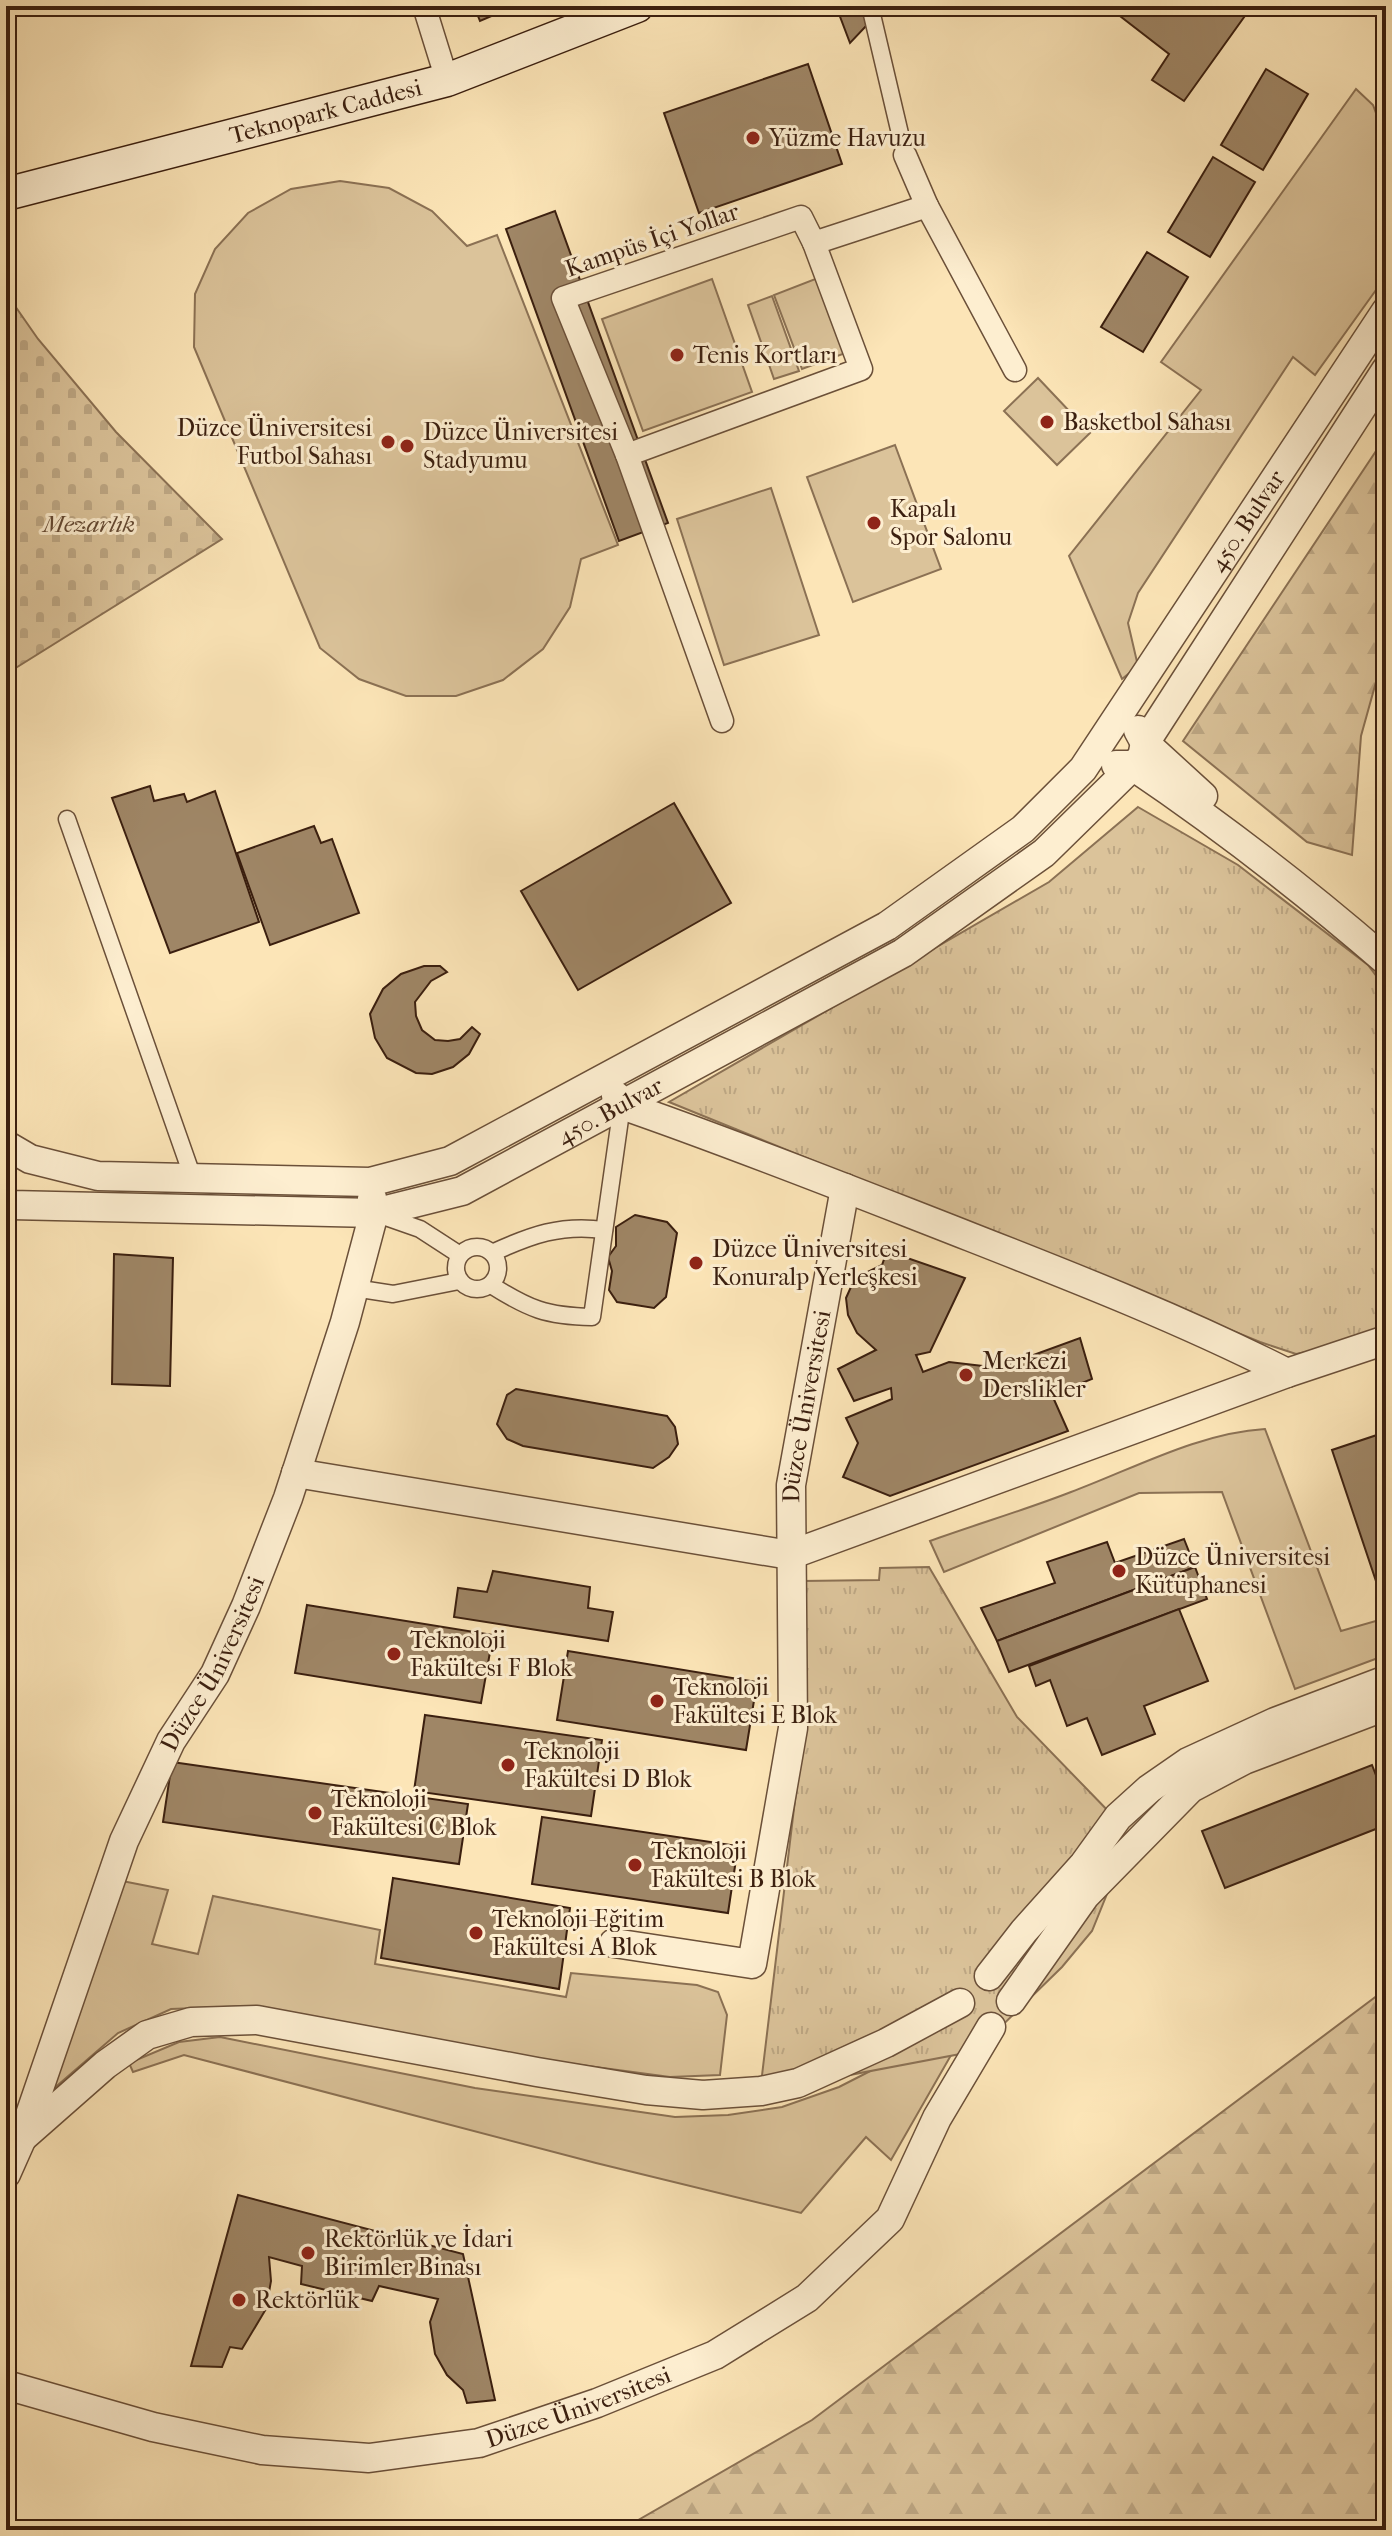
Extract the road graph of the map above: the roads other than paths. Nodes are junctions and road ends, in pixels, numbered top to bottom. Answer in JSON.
{"nodes":[{"id":1,"x":424,"y":6,"type":"edge"},
{"id":2,"x":870,"y":6,"type":"edge"},
{"id":3,"x":616,"y":10,"type":"edge"},
{"id":4,"x":447,"y":80,"type":"junction"},
{"id":5,"x":905,"y":155,"type":"joint"},
{"id":6,"x":6,"y":194,"type":"edge"},
{"id":7,"x":927,"y":206,"type":"junction"},
{"id":8,"x":814,"y":243,"type":"junction"},
{"id":9,"x":1386,"y":311,"type":"edge"},
{"id":10,"x":1015,"y":370,"type":"dead end"},
{"id":11,"x":1386,"y":370,"type":"edge"},
{"id":12,"x":627,"y":455,"type":"junction"},
{"id":13,"x":722,"y":721,"type":"dead end"},
{"id":14,"x":1106,"y":735,"type":"junction"},
{"id":15,"x":1138,"y":754,"type":"junction"},
{"id":16,"x":67,"y":819,"type":"dead end"},
{"id":17,"x":1386,"y":940,"type":"edge"},
{"id":18,"x":1386,"y":961,"type":"edge"},
{"id":19,"x":604,"y":1078,"type":"junction"},
{"id":20,"x":622,"y":1105,"type":"junction"},
{"id":21,"x":6,"y":1145,"type":"edge"},
{"id":22,"x":193,"y":1178,"type":"junction"},
{"id":23,"x":370,"y":1182,"type":"junction"},
{"id":24,"x":845,"y":1188,"type":"junction"},
{"id":25,"x":6,"y":1202,"type":"edge"},
{"id":26,"x":374,"y":1213,"type":"junction"},
{"id":27,"x":604,"y":1230,"type":"junction"},
{"id":28,"x":492,"y":1253,"type":"junction"},
{"id":29,"x":460,"y":1255,"type":"junction"},
{"id":30,"x":459,"y":1281,"type":"junction"},
{"id":31,"x":491,"y":1285,"type":"junction"},
{"id":32,"x":354,"y":1288,"type":"junction"},
{"id":33,"x":1386,"y":1340,"type":"edge"},
{"id":34,"x":1287,"y":1373,"type":"junction"},
{"id":35,"x":296,"y":1473,"type":"junction"},
{"id":36,"x":790,"y":1555,"type":"junction"},
{"id":37,"x":1386,"y":1680,"type":"edge"},
{"id":38,"x":1386,"y":1706,"type":"edge"},
{"id":39,"x":614,"y":1943,"type":"dead end"},
{"id":40,"x":989,"y":1976,"type":"junction"},
{"id":41,"x":1011,"y":2001,"type":"junction"},
{"id":42,"x":960,"y":2003,"type":"junction"},
{"id":43,"x":991,"y":2027,"type":"junction"},
{"id":44,"x":22,"y":2138,"type":"junction"},
{"id":45,"x":6,"y":2174,"type":"edge"},
{"id":46,"x":6,"y":2385,"type":"edge"}],
"edges":[{"from":1,"to":4,"type":"street"},
{"from":2,"to":5,"type":"street"},
{"from":3,"to":4,"type":"main road","name":"Teknopark Caddesi"},
{"from":4,"to":6,"type":"main road","name":"Teknopark Caddesi"},
{"from":5,"to":7,"type":"street"},
{"from":7,"to":8,"type":"street"},
{"from":7,"to":10,"type":"street"},
{"from":8,"to":12,"type":"street","name":"Kampüs İçi Yollar"},
{"from":8,"to":12,"type":"street","name":"Kampüs İçi Yollar"},
{"from":9,"to":14,"type":"street","name":"450. Bulvar"},
{"from":11,"to":15,"type":"street","name":"450. Bulvar"},
{"from":12,"to":13,"type":"street","name":"Kampüs İçi Yollar"},
{"from":14,"to":15,"type":"street"},
{"from":14,"to":19,"type":"street","name":"450. Bulvar"},
{"from":15,"to":17,"type":"street"},
{"from":15,"to":18,"type":"street"},
{"from":15,"to":20,"type":"street","name":"450. Bulvar"},
{"from":16,"to":22,"type":"street"},
{"from":19,"to":20,"type":"street"},
{"from":19,"to":23,"type":"street","name":"450. Bulvar"},
{"from":20,"to":24,"type":"street"},
{"from":20,"to":26,"type":"street","name":"450. Bulvar"},
{"from":20,"to":27,"type":"street"},
{"from":21,"to":22,"type":"street","name":"450. Bulvar"},
{"from":22,"to":23,"type":"street","name":"450. Bulvar"},
{"from":23,"to":26,"type":"street","name":"Düzce Üniversitesi"},
{"from":24,"to":34,"type":"street"},
{"from":24,"to":36,"type":"street","name":"Düzce Üniversitesi"},
{"from":25,"to":26,"type":"street","name":"450. Bulvar"},
{"from":26,"to":29,"type":"street"},
{"from":26,"to":32,"type":"street","name":"Düzce Üniversitesi"},
{"from":27,"to":28,"type":"street"},
{"from":27,"to":31,"type":"street"},
{"from":28,"to":29,"type":"street"},
{"from":28,"to":31,"type":"street"},
{"from":29,"to":30,"type":"street"},
{"from":30,"to":31,"type":"street"},
{"from":30,"to":32,"type":"street"},
{"from":32,"to":35,"type":"street","name":"Düzce Üniversitesi"},
{"from":33,"to":34,"type":"street"},
{"from":34,"to":36,"type":"street"},
{"from":35,"to":36,"type":"street"},
{"from":35,"to":44,"type":"street","name":"Düzce Üniversitesi"},
{"from":36,"to":39,"type":"street","name":"Düzce Üniversitesi"},
{"from":37,"to":40,"type":"street"},
{"from":38,"to":41,"type":"street"},
{"from":40,"to":41,"type":"street"},
{"from":40,"to":42,"type":"street"},
{"from":41,"to":43,"type":"street"},
{"from":42,"to":43,"type":"street"},
{"from":42,"to":44,"type":"street","name":"Düzce Üniversitesi"},
{"from":43,"to":46,"type":"street","name":"Düzce Üniversitesi"},
{"from":44,"to":45,"type":"street","name":"Düzce Üniversitesi"}]}
